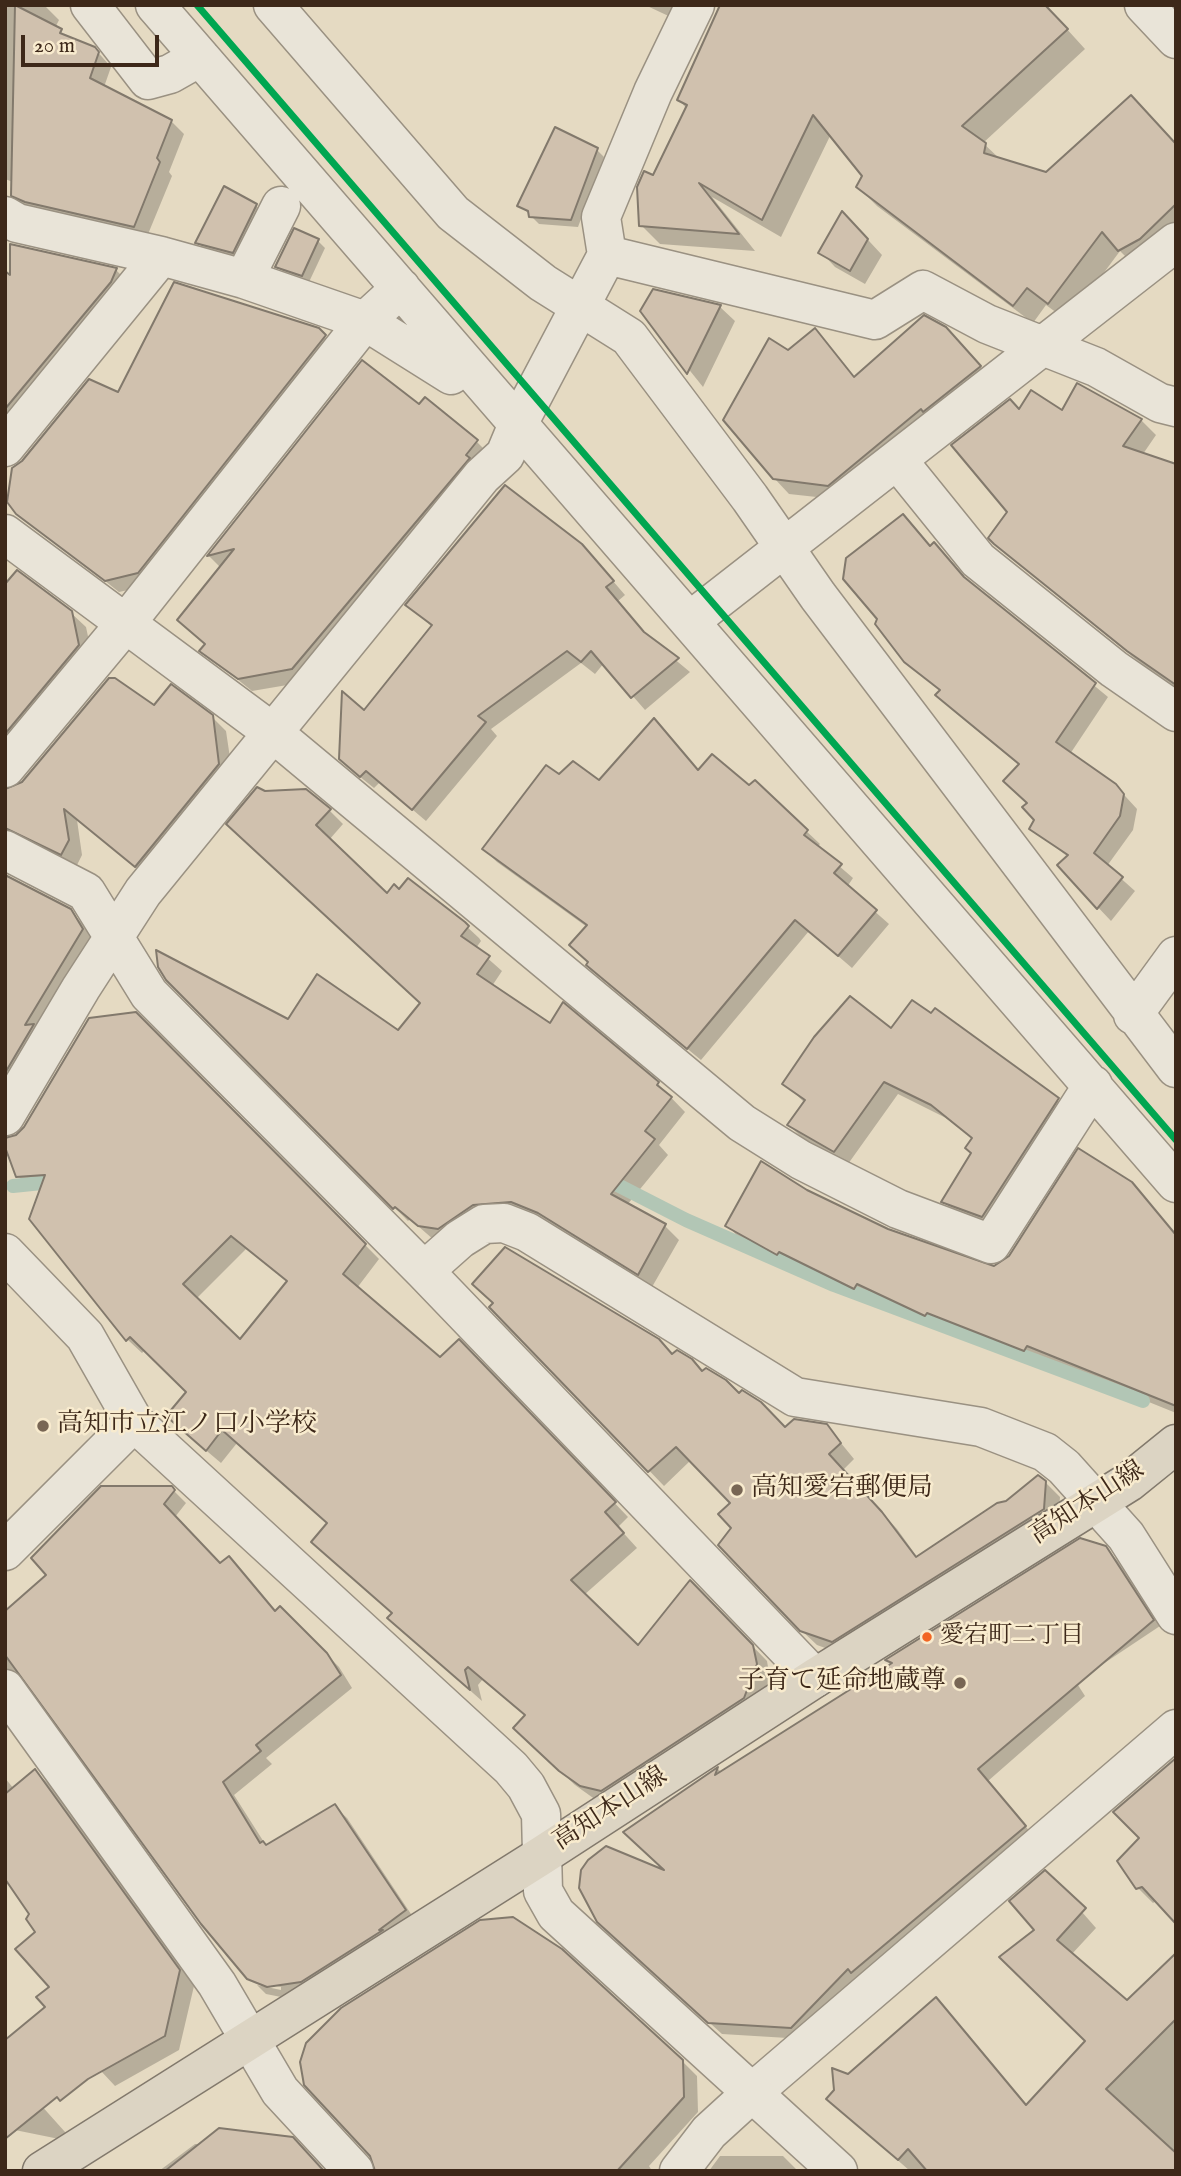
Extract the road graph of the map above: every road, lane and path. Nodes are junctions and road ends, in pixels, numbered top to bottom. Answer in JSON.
{"nodes":[{"id":1,"x":90,"y":5,"type":"edge"},
{"id":2,"x":155,"y":5,"type":"edge"},
{"id":3,"x":273,"y":5,"type":"edge"},
{"id":4,"x":695,"y":5,"type":"edge"},
{"id":5,"x":1144,"y":5,"type":"edge"},
{"id":6,"x":1176,"y":38,"type":"edge"},
{"id":7,"x":200,"y":57,"type":"junction"},
{"id":8,"x":281,"y":206,"type":"dead end"},
{"id":9,"x":5,"y":216,"type":"edge"},
{"id":10,"x":1176,"y":242,"type":"edge"},
{"id":11,"x":607,"y":255,"type":"junction"},
{"id":12,"x":161,"y":256,"type":"junction"},
{"id":13,"x":244,"y":279,"type":"junction"},
{"id":14,"x":401,"y":288,"type":"junction"},
{"id":15,"x":579,"y":308,"type":"junction"},
{"id":16,"x":365,"y":321,"type":"junction"},
{"id":17,"x":1041,"y":346,"type":"junction"},
{"id":18,"x":451,"y":375,"type":"dead end"},
{"id":19,"x":1176,"y":407,"type":"edge"},
{"id":20,"x":518,"y":424,"type":"junction"},
{"id":21,"x":5,"y":447,"type":"edge"},
{"id":22,"x":898,"y":461,"type":"junction"},
{"id":23,"x":5,"y":534,"type":"edge"},
{"id":24,"x":785,"y":548,"type":"junction"},
{"id":25,"x":690,"y":621,"type":"junction"},
{"id":26,"x":126,"y":623,"type":"junction"},
{"id":27,"x":1176,"y":712,"type":"edge"},
{"id":28,"x":272,"y":732,"type":"junction"},
{"id":29,"x":5,"y":768,"type":"edge"},
{"id":30,"x":5,"y":850,"type":"edge"},
{"id":31,"x":115,"y":936,"type":"junction"},
{"id":32,"x":1176,"y":956,"type":"edge"},
{"id":33,"x":1133,"y":1015,"type":"junction"},
{"id":34,"x":1176,"y":1068,"type":"edge"},
{"id":35,"x":1093,"y":1085,"type":"junction"},
{"id":36,"x":5,"y":1116,"type":"edge"},
{"id":37,"x":1176,"y":1183,"type":"edge"},
{"id":38,"x":5,"y":1253,"type":"edge"},
{"id":39,"x":424,"y":1271,"type":"junction"},
{"id":40,"x":134,"y":1422,"type":"junction"},
{"id":41,"x":1176,"y":1444,"type":"edge"},
{"id":42,"x":1096,"y":1502,"type":"junction"},
{"id":43,"x":5,"y":1551,"type":"edge"},
{"id":44,"x":1176,"y":1615,"type":"edge"},
{"id":45,"x":815,"y":1678,"type":"junction"},
{"id":46,"x":5,"y":1689,"type":"edge"},
{"id":47,"x":1176,"y":1729,"type":"edge"},
{"id":48,"x":541,"y":1856,"type":"junction"},
{"id":49,"x":248,"y":2039,"type":"junction"},
{"id":50,"x":754,"y":2091,"type":"junction"},
{"id":51,"x":42,"y":2171,"type":"edge"},
{"id":52,"x":354,"y":2171,"type":"edge"},
{"id":53,"x":678,"y":2171,"type":"edge"},
{"id":54,"x":838,"y":2171,"type":"edge"}],
"edges":[{"from":1,"to":7,"type":"street"},
{"from":2,"to":7,"type":"street"},
{"from":3,"to":15,"type":"street"},
{"from":4,"to":11,"type":"street"},
{"from":5,"to":6,"type":"street"},
{"from":7,"to":14,"type":"street"},
{"from":8,"to":13,"type":"street"},
{"from":9,"to":12,"type":"street"},
{"from":10,"to":17,"type":"street"},
{"from":11,"to":15,"type":"street"},
{"from":11,"to":17,"type":"street"},
{"from":12,"to":13,"type":"street"},
{"from":12,"to":21,"type":"street"},
{"from":13,"to":16,"type":"street"},
{"from":14,"to":16,"type":"street"},
{"from":14,"to":20,"type":"street"},
{"from":15,"to":20,"type":"street"},
{"from":15,"to":24,"type":"street"},
{"from":16,"to":18,"type":"street"},
{"from":16,"to":26,"type":"street"},
{"from":17,"to":19,"type":"street"},
{"from":17,"to":22,"type":"street"},
{"from":20,"to":25,"type":"street"},
{"from":20,"to":28,"type":"street"},
{"from":22,"to":24,"type":"street"},
{"from":22,"to":27,"type":"street"},
{"from":23,"to":26,"type":"street"},
{"from":24,"to":25,"type":"street"},
{"from":24,"to":33,"type":"street"},
{"from":25,"to":35,"type":"street"},
{"from":26,"to":28,"type":"street"},
{"from":26,"to":29,"type":"street"},
{"from":28,"to":31,"type":"street"},
{"from":28,"to":35,"type":"street"},
{"from":30,"to":31,"type":"street"},
{"from":31,"to":36,"type":"street"},
{"from":31,"to":39,"type":"street"},
{"from":32,"to":33,"type":"street"},
{"from":33,"to":34,"type":"street"},
{"from":35,"to":37,"type":"street"},
{"from":38,"to":40,"type":"street"},
{"from":39,"to":42,"type":"street"},
{"from":39,"to":45,"type":"street"},
{"from":40,"to":43,"type":"street"},
{"from":40,"to":48,"type":"street"},
{"from":41,"to":42,"type":"main road","name":"高知本山線"},
{"from":42,"to":44,"type":"street"},
{"from":42,"to":45,"type":"main road","name":"高知本山線"},
{"from":45,"to":48,"type":"main road","name":"高知本山線"},
{"from":46,"to":49,"type":"street"},
{"from":47,"to":50,"type":"street"},
{"from":48,"to":49,"type":"main road","name":"高知本山線"},
{"from":48,"to":50,"type":"street"},
{"from":49,"to":51,"type":"main road","name":"高知本山線"},
{"from":49,"to":52,"type":"street"},
{"from":50,"to":53,"type":"street"},
{"from":50,"to":54,"type":"street"}]}
